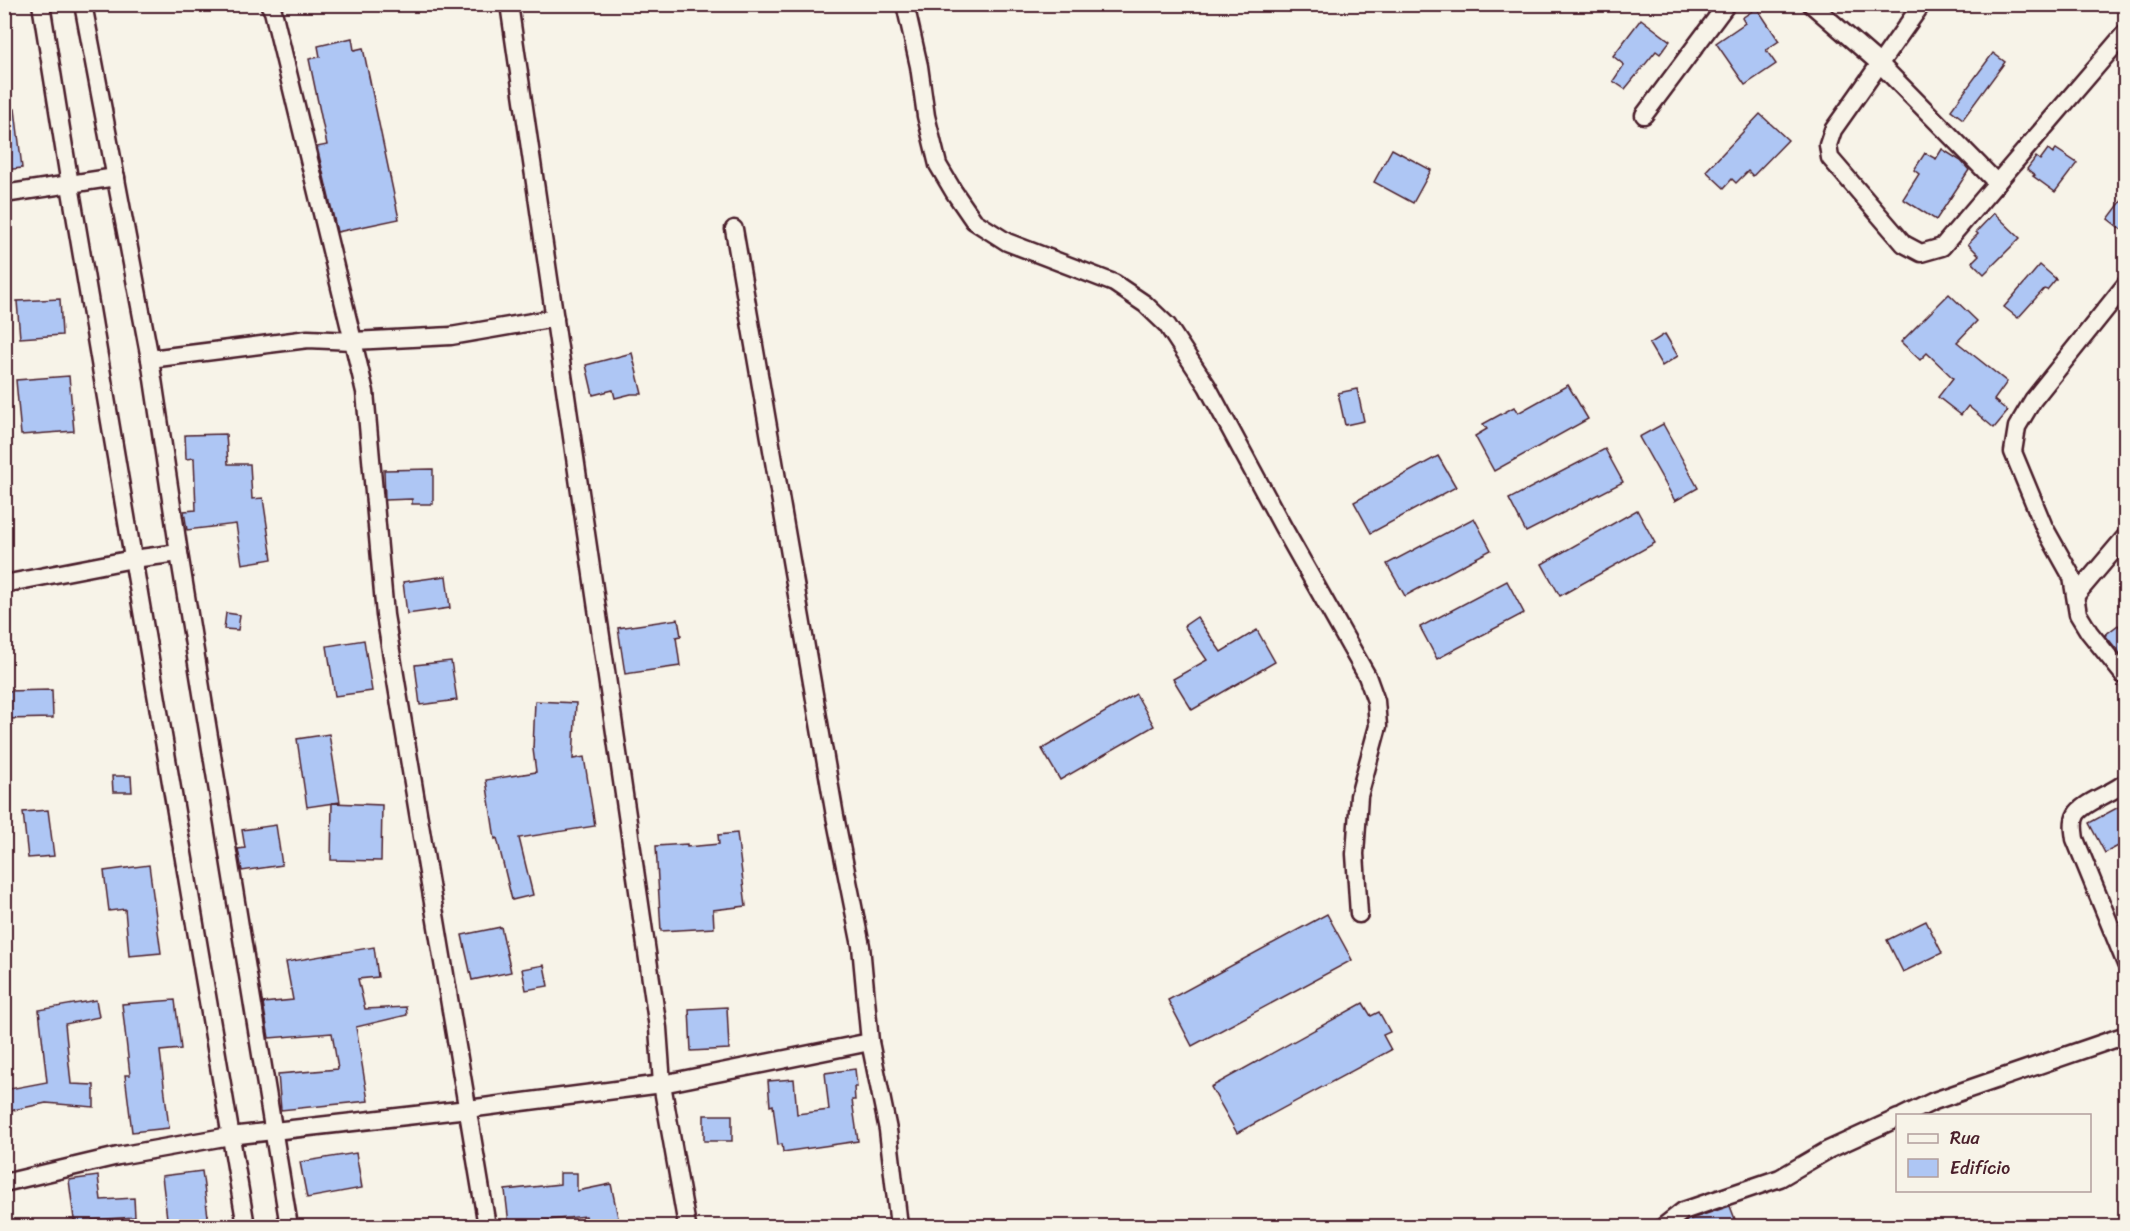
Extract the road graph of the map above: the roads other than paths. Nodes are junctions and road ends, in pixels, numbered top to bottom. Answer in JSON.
{"nodes":[{"id":1,"x":41,"y":4,"type":"edge"},
{"id":2,"x":83,"y":4,"type":"edge"},
{"id":3,"x":269,"y":4,"type":"edge"},
{"id":4,"x":509,"y":4,"type":"edge"},
{"id":5,"x":904,"y":4,"type":"edge"},
{"id":6,"x":1727,"y":4,"type":"edge"},
{"id":7,"x":1810,"y":4,"type":"edge"},
{"id":8,"x":1922,"y":4,"type":"edge"},
{"id":9,"x":2126,"y":32,"type":"edge"},
{"id":10,"x":1880,"y":64,"type":"junction"},
{"id":11,"x":1644,"y":115,"type":"dead end"},
{"id":12,"x":116,"y":177,"type":"junction"},
{"id":13,"x":1997,"y":183,"type":"junction"},
{"id":14,"x":70,"y":185,"type":"junction"},
{"id":15,"x":4,"y":194,"type":"edge"},
{"id":16,"x":734,"y":229,"type":"dead end"},
{"id":17,"x":2126,"y":284,"type":"edge"},
{"id":18,"x":555,"y":318,"type":"junction"},
{"id":19,"x":353,"y":340,"type":"junction"},
{"id":20,"x":150,"y":359,"type":"junction"},
{"id":21,"x":2126,"y":536,"type":"edge"},
{"id":22,"x":179,"y":553,"type":"junction"},
{"id":23,"x":133,"y":559,"type":"junction"},
{"id":24,"x":4,"y":584,"type":"edge"},
{"id":25,"x":2076,"y":595,"type":"junction"},
{"id":26,"x":2126,"y":678,"type":"edge"},
{"id":27,"x":2126,"y":782,"type":"edge"},
{"id":28,"x":1359,"y":914,"type":"dead end"},
{"id":29,"x":2126,"y":964,"type":"edge"},
{"id":30,"x":2126,"y":1035,"type":"edge"},
{"id":31,"x":870,"y":1042,"type":"junction"},
{"id":32,"x":662,"y":1084,"type":"junction"},
{"id":33,"x":468,"y":1109,"type":"junction"},
{"id":34,"x":1907,"y":1114,"type":"edge"},
{"id":35,"x":1896,"y":1119,"type":"edge"},
{"id":36,"x":274,"y":1130,"type":"junction"},
{"id":37,"x":230,"y":1136,"type":"junction"},
{"id":38,"x":4,"y":1183,"type":"edge"},
{"id":39,"x":246,"y":1227,"type":"edge"},
{"id":40,"x":289,"y":1227,"type":"edge"},
{"id":41,"x":487,"y":1227,"type":"edge"},
{"id":42,"x":687,"y":1227,"type":"edge"},
{"id":43,"x":899,"y":1227,"type":"edge"},
{"id":44,"x":1664,"y":1227,"type":"edge"}],
"edges":[{"from":1,"to":14,"type":"street"},
{"from":2,"to":12,"type":"street"},
{"from":3,"to":19,"type":"street"},
{"from":4,"to":18,"type":"street"},
{"from":5,"to":28,"type":"street"},
{"from":6,"to":11,"type":"street"},
{"from":7,"to":10,"type":"street"},
{"from":8,"to":10,"type":"street"},
{"from":9,"to":13,"type":"street"},
{"from":10,"to":13,"type":"street"},
{"from":10,"to":13,"type":"street"},
{"from":12,"to":14,"type":"street"},
{"from":12,"to":20,"type":"street"},
{"from":14,"to":15,"type":"street"},
{"from":14,"to":23,"type":"street"},
{"from":16,"to":31,"type":"street"},
{"from":17,"to":25,"type":"street"},
{"from":18,"to":19,"type":"street"},
{"from":18,"to":32,"type":"street"},
{"from":19,"to":20,"type":"street"},
{"from":19,"to":33,"type":"street"},
{"from":20,"to":22,"type":"street"},
{"from":21,"to":25,"type":"street"},
{"from":22,"to":23,"type":"street"},
{"from":22,"to":36,"type":"street"},
{"from":23,"to":24,"type":"street"},
{"from":23,"to":37,"type":"street"},
{"from":25,"to":26,"type":"street"},
{"from":27,"to":29,"type":"street"},
{"from":30,"to":34,"type":"street"},
{"from":31,"to":32,"type":"street"},
{"from":31,"to":43,"type":"street"},
{"from":32,"to":33,"type":"street"},
{"from":32,"to":42,"type":"street"},
{"from":33,"to":36,"type":"street"},
{"from":33,"to":41,"type":"street"},
{"from":35,"to":44,"type":"street"},
{"from":36,"to":37,"type":"street"},
{"from":36,"to":40,"type":"street"},
{"from":37,"to":38,"type":"street"},
{"from":37,"to":39,"type":"street"}]}
